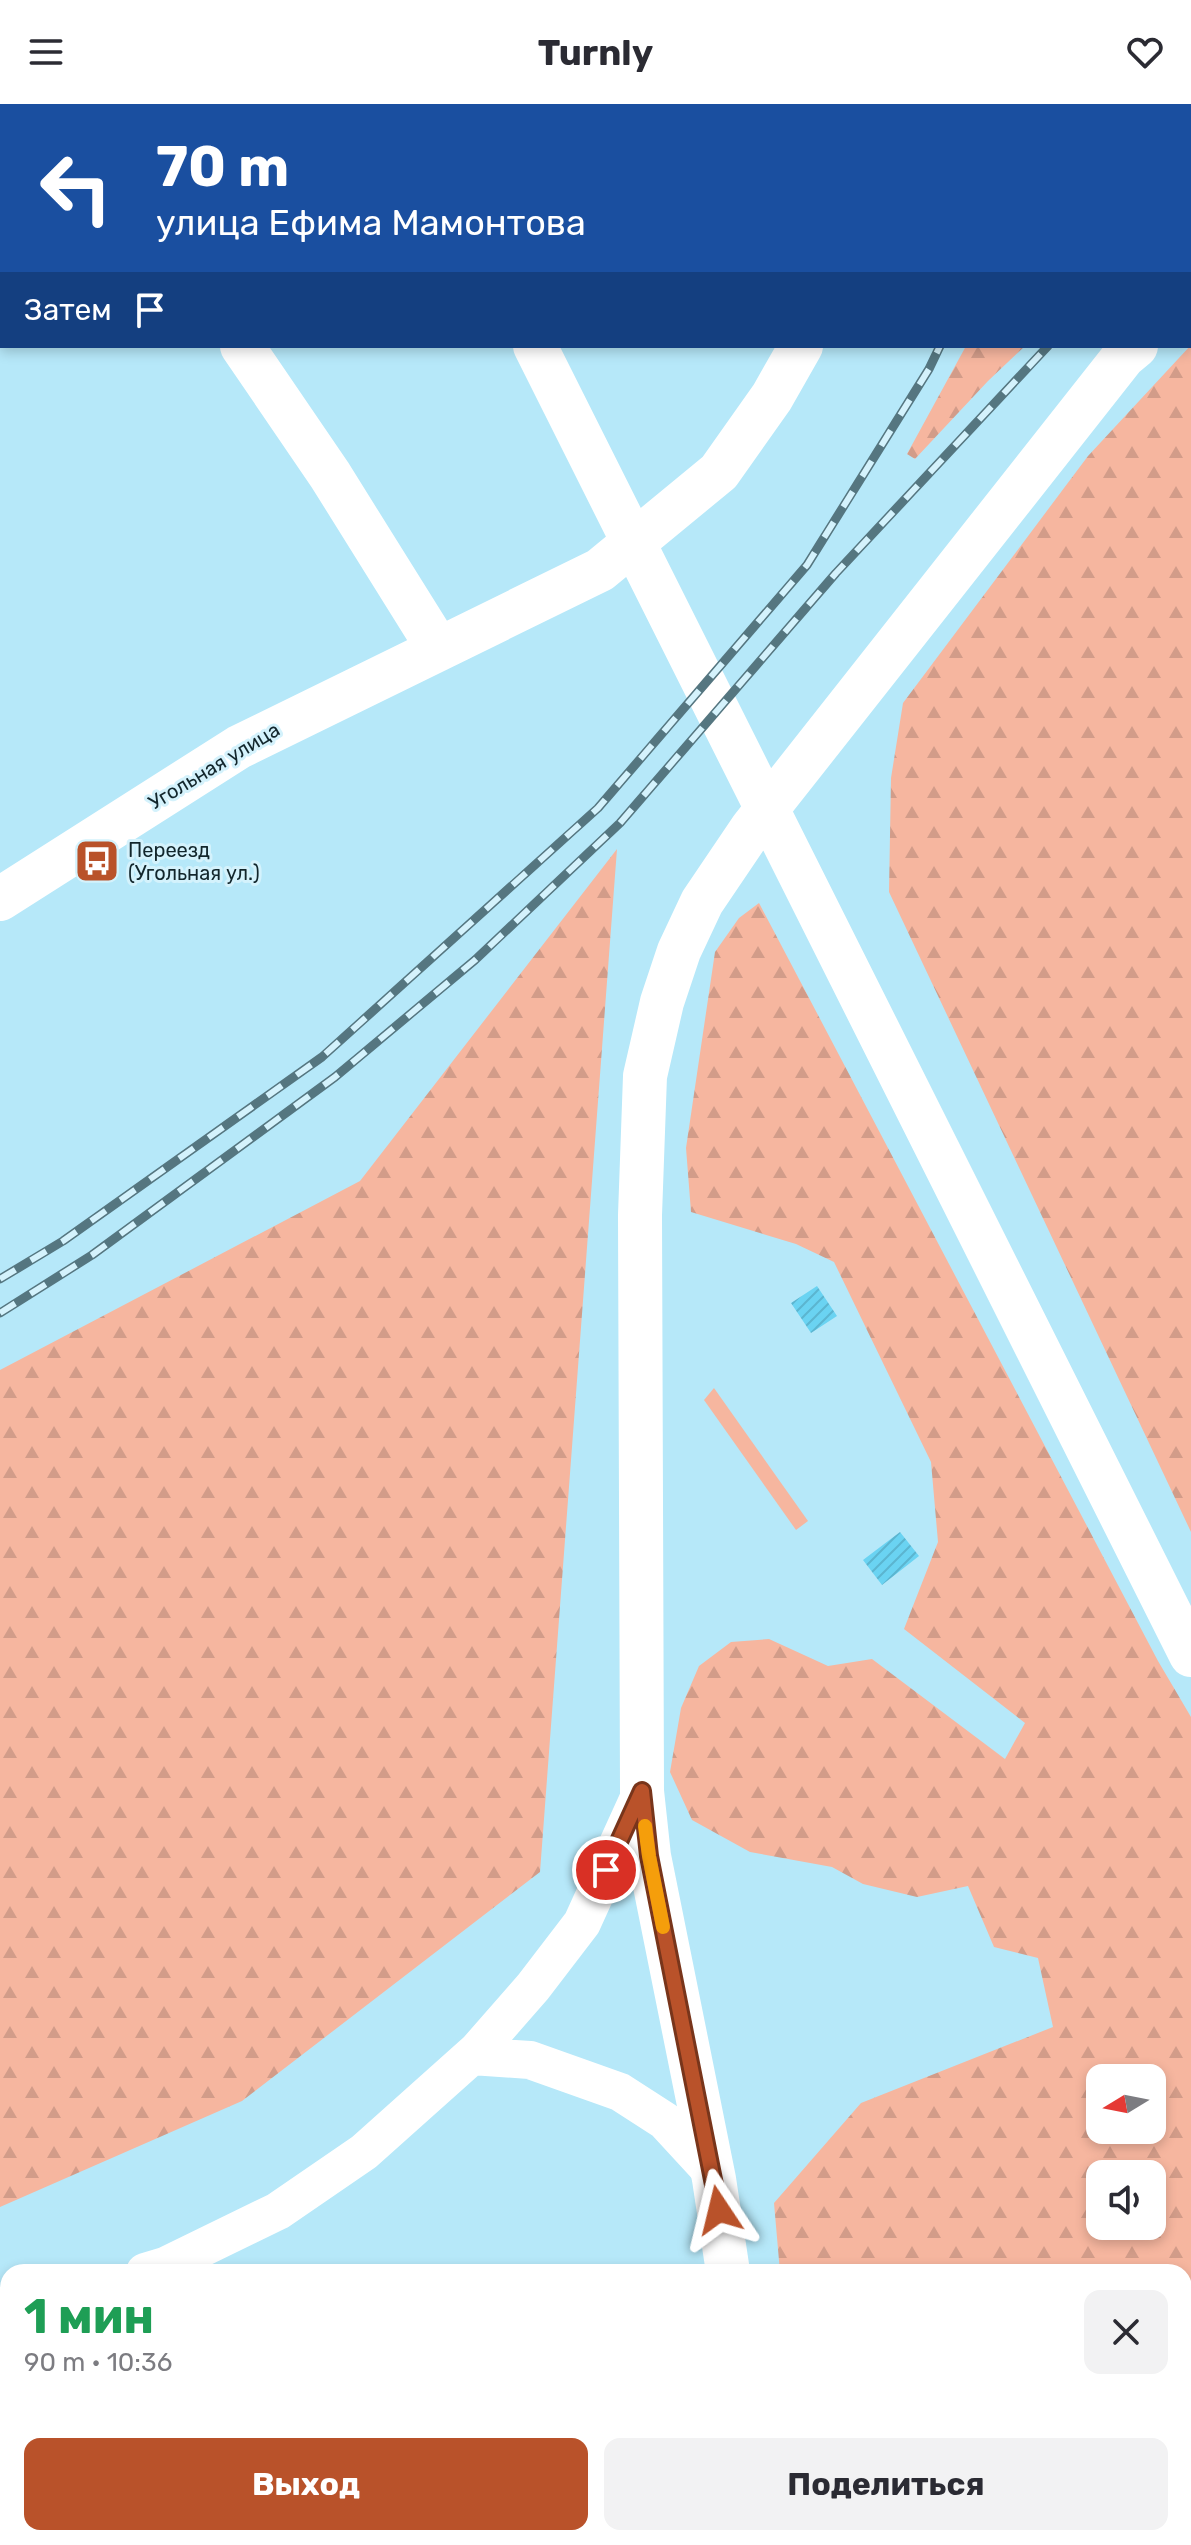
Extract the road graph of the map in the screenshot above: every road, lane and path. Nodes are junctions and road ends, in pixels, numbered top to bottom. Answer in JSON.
{"nodes":[{"id":1,"x":243,"y":348,"type":"edge"},
{"id":2,"x":800,"y":348,"type":"edge"},
{"id":3,"x":1134,"y":348,"type":"edge"},
{"id":4,"x":540,"y":358,"type":"edge"},
{"id":5,"x":438,"y":648,"type":"junction"},
{"id":6,"x":0,"y":899,"type":"edge"},
{"id":7,"x":1191,"y":1655,"type":"edge"},
{"id":8,"x":642,"y":1791,"type":"junction"},
{"id":9,"x":472,"y":2056,"type":"junction"},
{"id":10,"x":712,"y":2172,"type":"junction"},
{"id":11,"x":169,"y":2264,"type":"edge"},
{"id":12,"x":727,"y":2264,"type":"edge"}],
"edges":[{"from":1,"to":5,"type":"main road"},
{"from":2,"to":5,"type":"main road","name":"Угольная улица"},
{"from":3,"to":8,"type":"main road"},
{"from":4,"to":7,"type":"main road"},
{"from":5,"to":6,"type":"main road","name":"Угольная улица"},
{"from":8,"to":9,"type":"street"},
{"from":8,"to":10,"type":"main road"},
{"from":9,"to":10,"type":"street"},
{"from":9,"to":11,"type":"street"},
{"from":10,"to":12,"type":"main road"}]}
